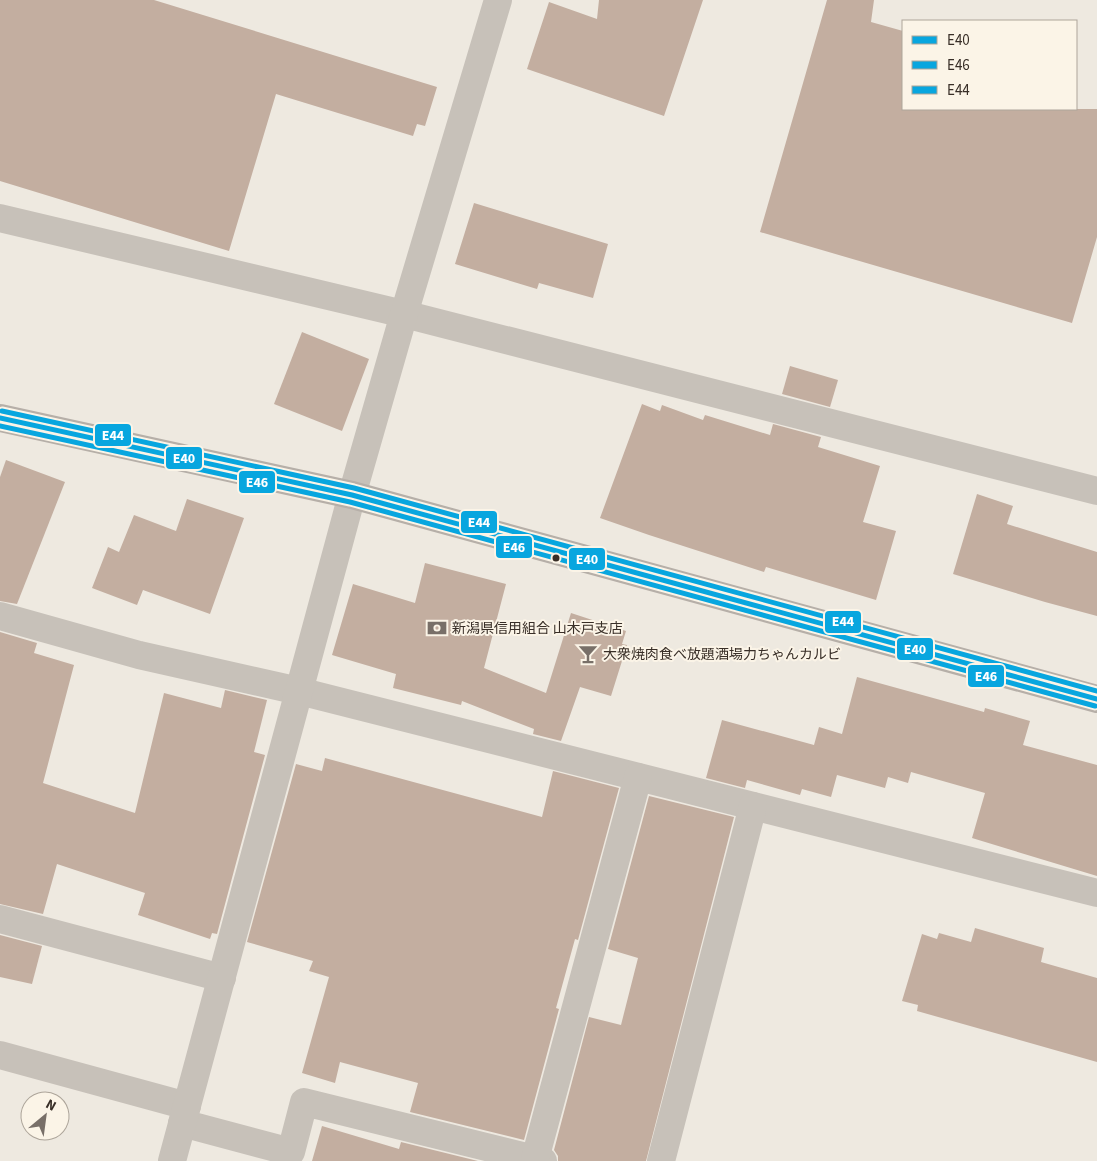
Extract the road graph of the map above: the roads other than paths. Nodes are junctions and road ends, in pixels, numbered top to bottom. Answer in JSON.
{"nodes":[{"id":1,"x":498,"y":0,"type":"edge"},
{"id":2,"x":0,"y":218,"type":"edge"},
{"id":3,"x":404,"y":314,"type":"junction"},
{"id":4,"x":0,"y":418,"type":"edge"},
{"id":5,"x":1097,"y":491,"type":"edge"},
{"id":6,"x":352,"y":495,"type":"junction"},
{"id":7,"x":0,"y":616,"type":"edge"},
{"id":8,"x":299,"y":691,"type":"junction"},
{"id":9,"x":1097,"y":699,"type":"edge"},
{"id":10,"x":638,"y":777,"type":"junction"},
{"id":11,"x":753,"y":806,"type":"junction"},
{"id":12,"x":1097,"y":893,"type":"edge"},
{"id":13,"x":0,"y":918,"type":"edge"},
{"id":14,"x":222,"y":978,"type":"junction"},
{"id":15,"x":0,"y":1056,"type":"edge"},
{"id":16,"x":185,"y":1115,"type":"junction"},
{"id":17,"x":539,"y":1160,"type":"edge"},
{"id":18,"x":172,"y":1161,"type":"edge"},
{"id":19,"x":661,"y":1161,"type":"edge"}],
"edges":[{"from":1,"to":3,"type":"street"},
{"from":2,"to":3,"type":"street"},
{"from":3,"to":5,"type":"street"},
{"from":3,"to":6,"type":"street"},
{"from":4,"to":6,"type":"main road"},
{"from":6,"to":8,"type":"street"},
{"from":6,"to":9,"type":"main road"},
{"from":7,"to":8,"type":"street"},
{"from":8,"to":10,"type":"street"},
{"from":8,"to":14,"type":"street"},
{"from":10,"to":11,"type":"street"},
{"from":10,"to":17,"type":"street"},
{"from":11,"to":12,"type":"street"},
{"from":11,"to":19,"type":"street"},
{"from":13,"to":14,"type":"street"},
{"from":14,"to":16,"type":"street"},
{"from":15,"to":16,"type":"street"},
{"from":16,"to":17,"type":"street"},
{"from":16,"to":18,"type":"street"}]}
